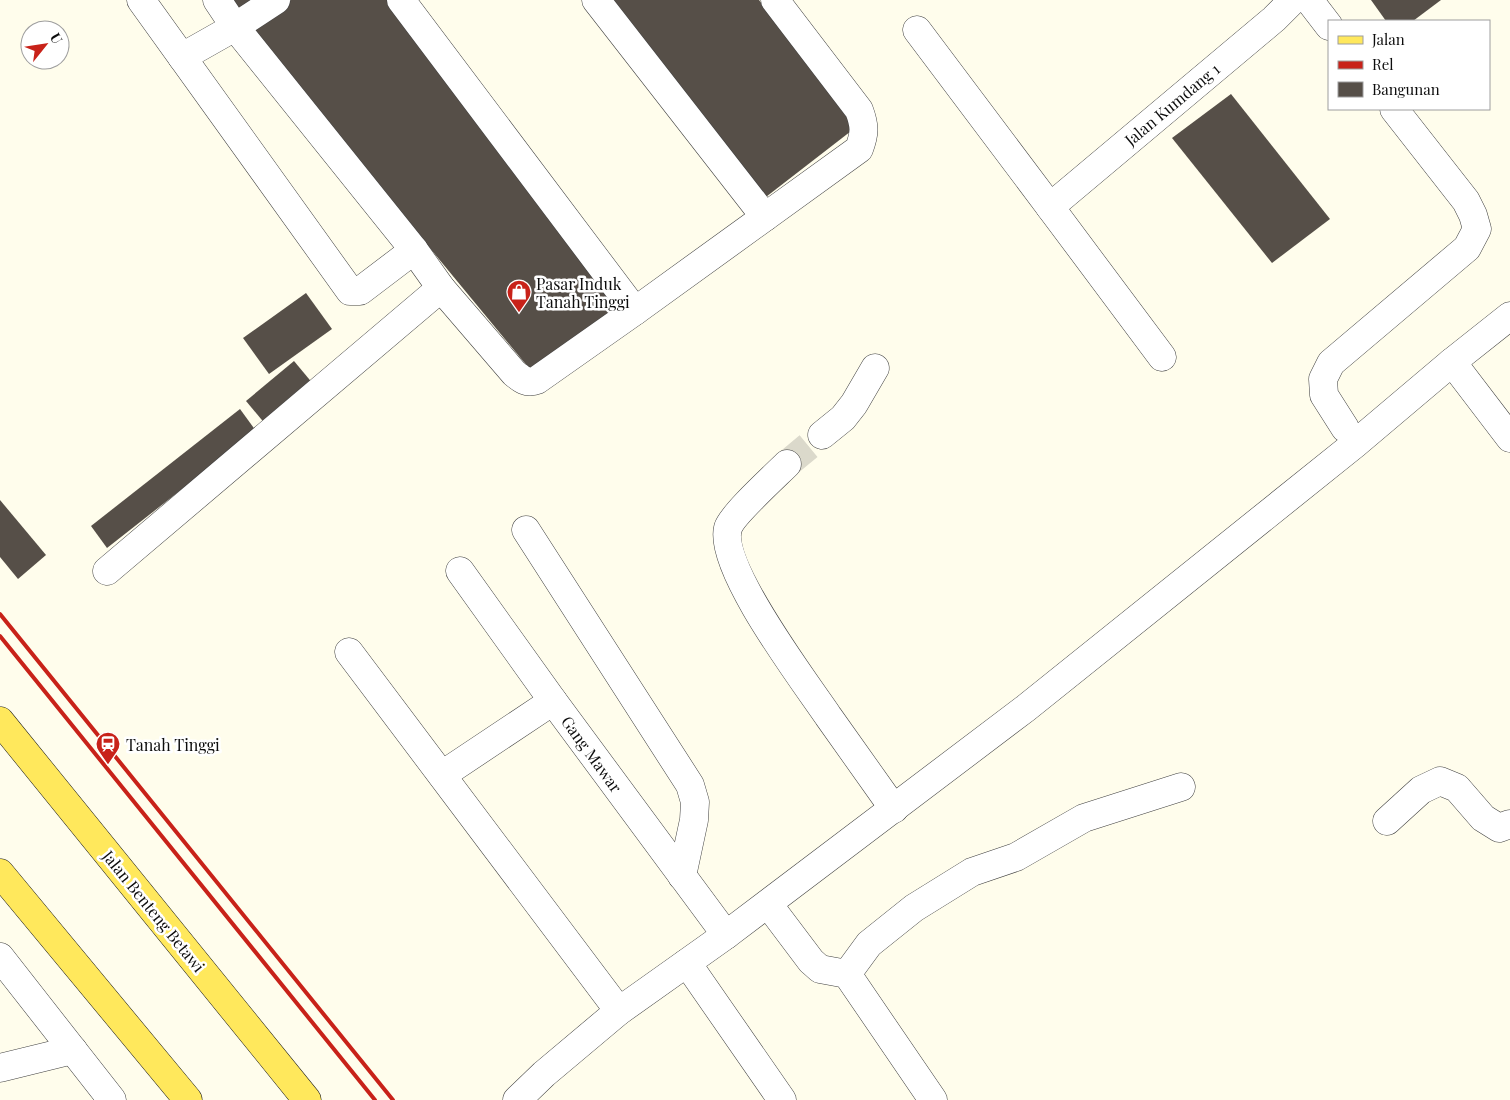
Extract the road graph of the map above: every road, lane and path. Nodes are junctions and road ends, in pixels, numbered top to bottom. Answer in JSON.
{"nodes":[{"id":1,"x":141,"y":0,"type":"edge"},
{"id":2,"x":217,"y":0,"type":"edge"},
{"id":3,"x":276,"y":0,"type":"edge"},
{"id":4,"x":401,"y":0,"type":"edge"},
{"id":5,"x":596,"y":0,"type":"edge"},
{"id":6,"x":775,"y":0,"type":"edge"},
{"id":7,"x":1293,"y":0,"type":"edge"},
{"id":8,"x":1309,"y":0,"type":"edge"},
{"id":9,"x":1328,"y":25,"type":"edge"},
{"id":10,"x":235,"y":26,"type":"junction"},
{"id":11,"x":917,"y":30,"type":"dead end"},
{"id":12,"x":182,"y":57,"type":"junction"},
{"id":13,"x":1395,"y":110,"type":"edge"},
{"id":14,"x":1050,"y":207,"type":"junction"},
{"id":15,"x":765,"y":218,"type":"junction"},
{"id":16,"x":414,"y":250,"type":"junction"},
{"id":17,"x":441,"y":288,"type":"junction"},
{"id":18,"x":635,"y":311,"type":"junction"},
{"id":19,"x":1510,"y":316,"type":"edge"},
{"id":20,"x":1162,"y":357,"type":"dead end"},
{"id":21,"x":1452,"y":362,"type":"junction"},
{"id":22,"x":875,"y":368,"type":"dead end"},
{"id":23,"x":1345,"y":428,"type":"dead end"},
{"id":24,"x":822,"y":435,"type":"tunnel mouth"},
{"id":25,"x":1510,"y":438,"type":"edge"},
{"id":26,"x":787,"y":464,"type":"tunnel mouth"},
{"id":27,"x":526,"y":530,"type":"dead end"},
{"id":28,"x":107,"y":571,"type":"dead end"},
{"id":29,"x":460,"y":571,"type":"dead end"},
{"id":30,"x":349,"y":652,"type":"dead end"},
{"id":31,"x":553,"y":701,"type":"junction"},
{"id":32,"x":0,"y":721,"type":"edge"},
{"id":33,"x":442,"y":775,"type":"junction"},
{"id":34,"x":1181,"y":787,"type":"dead end"},
{"id":35,"x":894,"y":809,"type":"junction"},
{"id":36,"x":1387,"y":821,"type":"dead end"},
{"id":37,"x":1510,"y":824,"type":"edge"},
{"id":38,"x":0,"y":873,"type":"edge"},
{"id":39,"x":682,"y":876,"type":"junction"},
{"id":40,"x":768,"y":904,"type":"junction"},
{"id":41,"x":726,"y":935,"type":"junction"},
{"id":42,"x":0,"y":956,"type":"edge"},
{"id":43,"x":687,"y":963,"type":"junction"},
{"id":44,"x":847,"y":974,"type":"junction"},
{"id":45,"x":619,"y":1011,"type":"junction"},
{"id":46,"x":73,"y":1050,"type":"junction"},
{"id":47,"x":0,"y":1068,"type":"edge"},
{"id":48,"x":112,"y":1100,"type":"edge"},
{"id":49,"x":188,"y":1100,"type":"edge"},
{"id":50,"x":307,"y":1100,"type":"edge"},
{"id":51,"x":517,"y":1100,"type":"edge"},
{"id":52,"x":782,"y":1100,"type":"edge"},
{"id":53,"x":933,"y":1100,"type":"edge"}],
"edges":[{"from":1,"to":12,"type":"street"},
{"from":2,"to":10,"type":"street"},
{"from":3,"to":10,"type":"street"},
{"from":4,"to":18,"type":"street"},
{"from":5,"to":15,"type":"street"},
{"from":6,"to":15,"type":"street"},
{"from":7,"to":14,"type":"street","name":"Jalan Kumdang 1"},
{"from":8,"to":9,"type":"street"},
{"from":10,"to":12,"type":"street"},
{"from":10,"to":16,"type":"street"},
{"from":11,"to":14,"type":"street"},
{"from":12,"to":16,"type":"street"},
{"from":13,"to":23,"type":"street"},
{"from":14,"to":20,"type":"street"},
{"from":15,"to":18,"type":"street"},
{"from":16,"to":17,"type":"street"},
{"from":17,"to":18,"type":"street"},
{"from":17,"to":28,"type":"street"},
{"from":19,"to":21,"type":"street"},
{"from":21,"to":25,"type":"street"},
{"from":21,"to":35,"type":"street"},
{"from":22,"to":24,"type":"street"},
{"from":26,"to":35,"type":"street"},
{"from":27,"to":39,"type":"street"},
{"from":29,"to":31,"type":"street","name":"Gang Mawar"},
{"from":30,"to":33,"type":"street"},
{"from":31,"to":33,"type":"street"},
{"from":31,"to":39,"type":"street","name":"Gang Mawar"},
{"from":32,"to":50,"type":"main road","name":"Jalan Benteng Betawi"},
{"from":33,"to":45,"type":"street"},
{"from":34,"to":44,"type":"street"},
{"from":35,"to":40,"type":"street"},
{"from":36,"to":37,"type":"street"},
{"from":38,"to":49,"type":"main road"},
{"from":39,"to":41,"type":"street","name":"Gang Mawar"},
{"from":40,"to":41,"type":"street"},
{"from":40,"to":44,"type":"street"},
{"from":41,"to":43,"type":"street"},
{"from":42,"to":46,"type":"street"},
{"from":43,"to":45,"type":"street"},
{"from":43,"to":52,"type":"street"},
{"from":44,"to":53,"type":"street"},
{"from":45,"to":51,"type":"street"},
{"from":46,"to":47,"type":"street"},
{"from":46,"to":48,"type":"street"}]}
